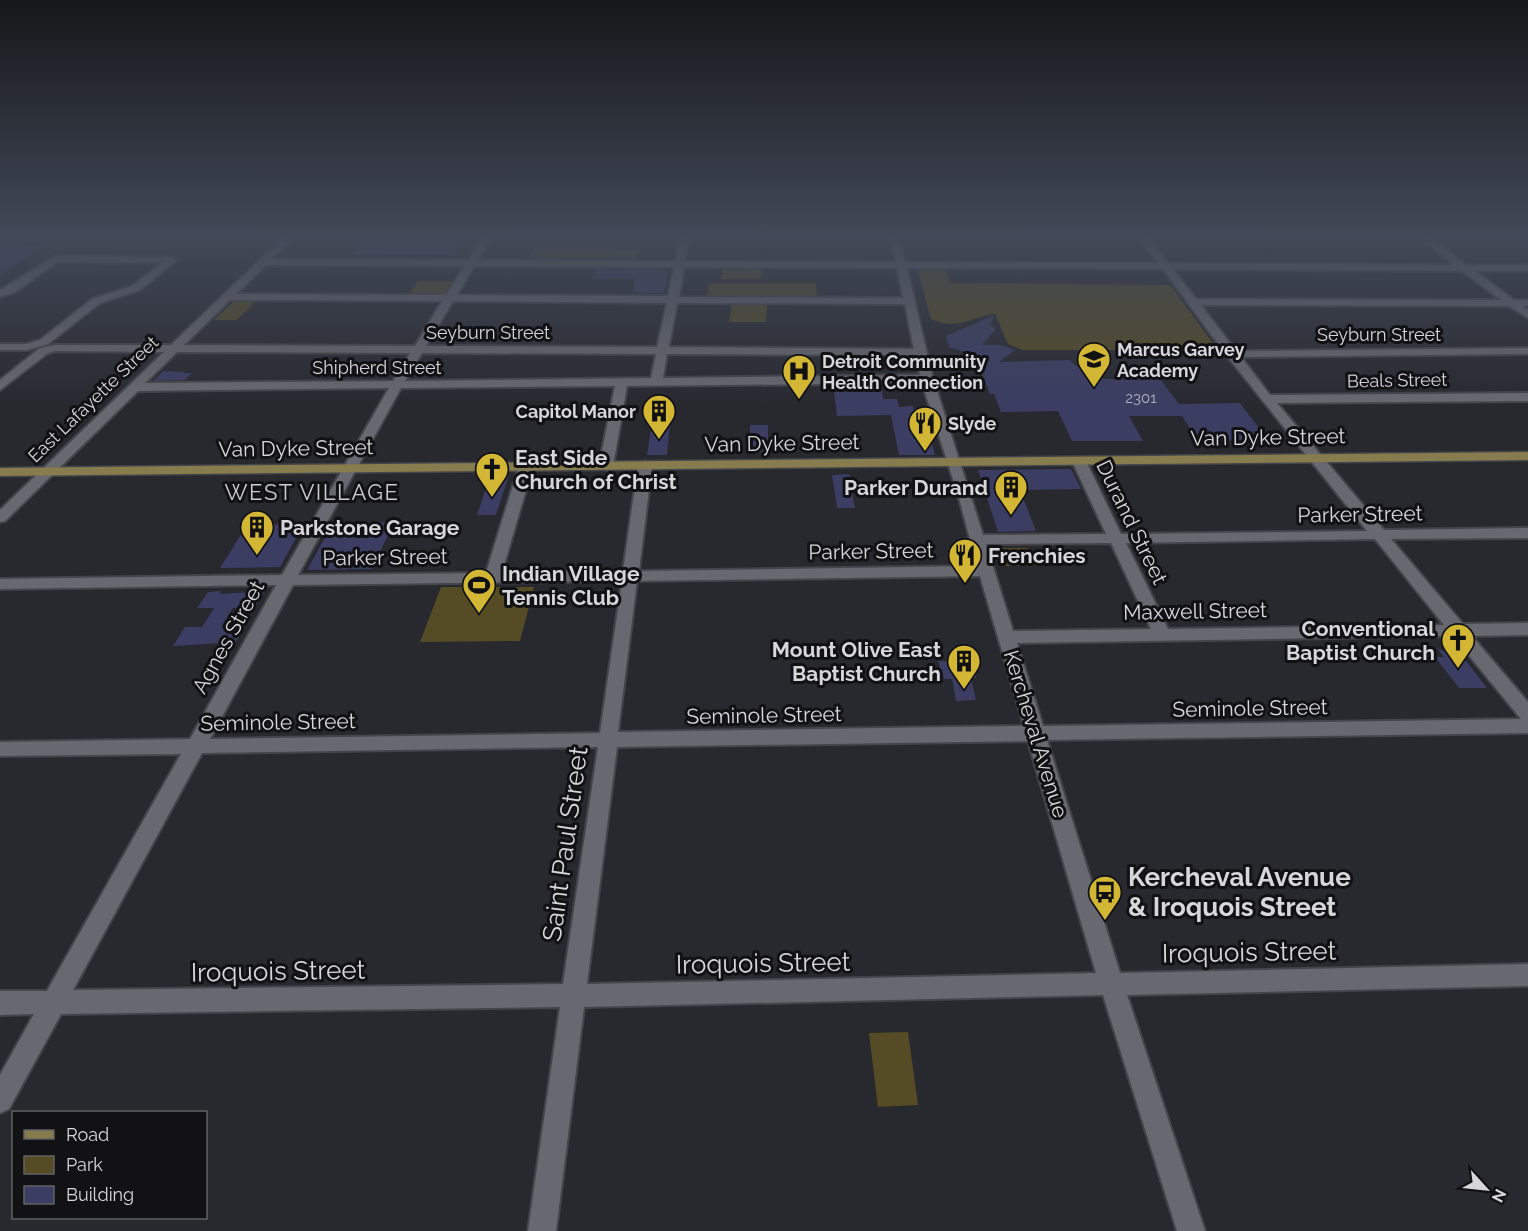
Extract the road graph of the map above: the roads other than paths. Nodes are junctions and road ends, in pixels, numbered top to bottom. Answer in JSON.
{"nodes":[{"id":1,"x":125,"y":291,"type":"edge"},
{"id":2,"x":233,"y":291,"type":"edge"},
{"id":3,"x":452,"y":291,"type":"edge"},
{"id":4,"x":675,"y":291,"type":"edge"},
{"id":5,"x":907,"y":291,"type":"edge"},
{"id":6,"x":1184,"y":291,"type":"edge"},
{"id":7,"x":1497,"y":291,"type":"edge"},
{"id":8,"x":227,"y":297,"type":"junction"},
{"id":9,"x":448,"y":298,"type":"junction"},
{"id":10,"x":673,"y":299,"type":"junction"},
{"id":11,"x":909,"y":301,"type":"junction"},
{"id":12,"x":1192,"y":302,"type":"junction"},
{"id":13,"x":1512,"y":303,"type":"junction"},
{"id":14,"x":1528,"y":303,"type":"edge"},
{"id":15,"x":1528,"y":315,"type":"edge"},
{"id":16,"x":0,"y":347,"type":"edge"},
{"id":17,"x":174,"y":348,"type":"junction"},
{"id":18,"x":417,"y":350,"type":"junction"},
{"id":19,"x":663,"y":350,"type":"junction"},
{"id":20,"x":1528,"y":351,"type":"edge"},
{"id":21,"x":921,"y":352,"type":"junction"},
{"id":22,"x":1231,"y":354,"type":"junction"},
{"id":23,"x":927,"y":379,"type":"junction"},
{"id":24,"x":621,"y":382,"type":"junction"},
{"id":25,"x":656,"y":382,"type":"junction"},
{"id":26,"x":396,"y":384,"type":"junction"},
{"id":27,"x":0,"y":386,"type":"edge"},
{"id":28,"x":134,"y":387,"type":"junction"},
{"id":29,"x":1528,"y":396,"type":"edge"},
{"id":30,"x":1267,"y":399,"type":"junction"},
{"id":31,"x":1528,"y":456,"type":"edge"},
{"id":32,"x":1316,"y":458,"type":"junction"},
{"id":33,"x":1078,"y":460,"type":"junction"},
{"id":34,"x":955,"y":462,"type":"junction"},
{"id":35,"x":606,"y":465,"type":"junction"},
{"id":36,"x":645,"y":465,"type":"junction"},
{"id":37,"x":526,"y":466,"type":"junction"},
{"id":38,"x":349,"y":468,"type":"junction"},
{"id":39,"x":46,"y":471,"type":"junction"},
{"id":40,"x":0,"y":472,"type":"edge"},
{"id":41,"x":0,"y":518,"type":"edge"},
{"id":42,"x":1528,"y":533,"type":"edge"},
{"id":43,"x":1380,"y":535,"type":"junction"},
{"id":44,"x":1115,"y":537,"type":"junction"},
{"id":45,"x":977,"y":540,"type":"junction"},
{"id":46,"x":986,"y":571,"type":"junction"},
{"id":47,"x":630,"y":574,"type":"junction"},
{"id":48,"x":493,"y":576,"type":"junction"},
{"id":49,"x":287,"y":580,"type":"junction"},
{"id":50,"x":0,"y":584,"type":"edge"},
{"id":51,"x":1528,"y":629,"type":"edge"},
{"id":52,"x":1458,"y":630,"type":"junction"},
{"id":53,"x":1162,"y":634,"type":"junction"},
{"id":54,"x":1006,"y":637,"type":"junction"},
{"id":55,"x":1528,"y":715,"type":"edge"},
{"id":56,"x":1528,"y":726,"type":"edge"},
{"id":57,"x":1035,"y":734,"type":"junction"},
{"id":58,"x":608,"y":740,"type":"junction"},
{"id":59,"x":196,"y":746,"type":"junction"},
{"id":60,"x":0,"y":749,"type":"edge"},
{"id":61,"x":1528,"y":975,"type":"edge"},
{"id":62,"x":1111,"y":983,"type":"junction"},
{"id":63,"x":573,"y":996,"type":"junction"},
{"id":64,"x":54,"y":1002,"type":"junction"},
{"id":65,"x":0,"y":1004,"type":"edge"},
{"id":66,"x":0,"y":1100,"type":"edge"},
{"id":67,"x":542,"y":1231,"type":"edge"},
{"id":68,"x":1191,"y":1231,"type":"edge"}],
"edges":[{"from":1,"to":16,"type":"street"},
{"from":2,"to":8,"type":"street","name":"East Lafayette Street"},
{"from":3,"to":9,"type":"street","name":"Agnes Street"},
{"from":4,"to":10,"type":"street"},
{"from":5,"to":11,"type":"street","name":"Kercheval Avenue"},
{"from":6,"to":12,"type":"street"},
{"from":7,"to":13,"type":"street"},
{"from":8,"to":9,"type":"street"},
{"from":8,"to":17,"type":"street","name":"East Lafayette Street"},
{"from":9,"to":10,"type":"street"},
{"from":9,"to":18,"type":"street","name":"Agnes Street"},
{"from":10,"to":11,"type":"street"},
{"from":10,"to":19,"type":"street"},
{"from":11,"to":21,"type":"street","name":"Kercheval Avenue"},
{"from":12,"to":13,"type":"street"},
{"from":12,"to":22,"type":"street"},
{"from":13,"to":14,"type":"street"},
{"from":13,"to":15,"type":"street"},
{"from":17,"to":18,"type":"street","name":"Seyburn Street"},
{"from":17,"to":27,"type":"street","name":"Seyburn Street"},
{"from":17,"to":28,"type":"street","name":"East Lafayette Street"},
{"from":18,"to":19,"type":"street","name":"Seyburn Street"},
{"from":18,"to":26,"type":"street","name":"Agnes Street"},
{"from":19,"to":21,"type":"street","name":"Seyburn Street"},
{"from":19,"to":25,"type":"street"},
{"from":20,"to":22,"type":"street","name":"Seyburn Street"},
{"from":21,"to":23,"type":"street","name":"Kercheval Avenue"},
{"from":22,"to":30,"type":"street"},
{"from":23,"to":25,"type":"street"},
{"from":23,"to":34,"type":"street","name":"Kercheval Avenue"},
{"from":24,"to":25,"type":"street","name":"Shipherd Street"},
{"from":24,"to":26,"type":"street","name":"Shipherd Street"},
{"from":24,"to":35,"type":"street"},
{"from":26,"to":28,"type":"street","name":"Shipherd Street"},
{"from":26,"to":38,"type":"street","name":"Agnes Street"},
{"from":28,"to":39,"type":"street","name":"East Lafayette Street"},
{"from":29,"to":30,"type":"street","name":"Beals Street"},
{"from":30,"to":32,"type":"street"},
{"from":31,"to":32,"type":"main road","name":"Van Dyke Street"},
{"from":32,"to":33,"type":"main road","name":"Van Dyke Street"},
{"from":32,"to":43,"type":"street"},
{"from":33,"to":34,"type":"main road","name":"Van Dyke Street"},
{"from":33,"to":44,"type":"street","name":"Durand Street"},
{"from":34,"to":36,"type":"main road","name":"Van Dyke Street"},
{"from":34,"to":45,"type":"street","name":"Kercheval Avenue"},
{"from":35,"to":36,"type":"main road","name":"Van Dyke Street"},
{"from":35,"to":37,"type":"main road","name":"Van Dyke Street"},
{"from":36,"to":47,"type":"street","name":"Saint Paul Street"},
{"from":37,"to":38,"type":"main road","name":"Van Dyke Street"},
{"from":37,"to":48,"type":"street"},
{"from":38,"to":39,"type":"main road","name":"Van Dyke Street"},
{"from":38,"to":49,"type":"street","name":"Agnes Street"},
{"from":39,"to":40,"type":"main road","name":"Van Dyke Street"},
{"from":39,"to":41,"type":"street","name":"East Lafayette Street"},
{"from":42,"to":43,"type":"street","name":"Parker Street"},
{"from":43,"to":44,"type":"street","name":"Parker Street"},
{"from":43,"to":52,"type":"street"},
{"from":44,"to":45,"type":"street","name":"Parker Street"},
{"from":44,"to":53,"type":"street","name":"Durand Street"},
{"from":45,"to":46,"type":"street","name":"Kercheval Avenue"},
{"from":46,"to":47,"type":"street","name":"Parker Street"},
{"from":46,"to":54,"type":"street","name":"Kercheval Avenue"},
{"from":47,"to":48,"type":"street","name":"Parker Street"},
{"from":47,"to":58,"type":"street","name":"Saint Paul Street"},
{"from":48,"to":49,"type":"street","name":"Parker Street"},
{"from":49,"to":50,"type":"street","name":"Parker Street"},
{"from":49,"to":59,"type":"street","name":"Agnes Street"},
{"from":51,"to":52,"type":"street","name":"Maxwell Street"},
{"from":52,"to":53,"type":"street","name":"Maxwell Street"},
{"from":52,"to":55,"type":"street"},
{"from":53,"to":54,"type":"street","name":"Maxwell Street"},
{"from":54,"to":57,"type":"street","name":"Kercheval Avenue"},
{"from":56,"to":57,"type":"street","name":"Seminole Street"},
{"from":57,"to":58,"type":"street","name":"Seminole Street"},
{"from":57,"to":62,"type":"street","name":"Kercheval Avenue"},
{"from":58,"to":59,"type":"street","name":"Seminole Street"},
{"from":58,"to":63,"type":"street","name":"Saint Paul Street"},
{"from":59,"to":60,"type":"street","name":"Seminole Street"},
{"from":59,"to":64,"type":"street","name":"Agnes Street"},
{"from":61,"to":62,"type":"street","name":"Iroquois Street"},
{"from":62,"to":63,"type":"street","name":"Iroquois Street"},
{"from":62,"to":68,"type":"street","name":"Kercheval Avenue"},
{"from":63,"to":64,"type":"street","name":"Iroquois Street"},
{"from":63,"to":67,"type":"street","name":"Saint Paul Street"},
{"from":64,"to":65,"type":"street","name":"Iroquois Street"},
{"from":64,"to":66,"type":"street","name":"Agnes Street"}]}
